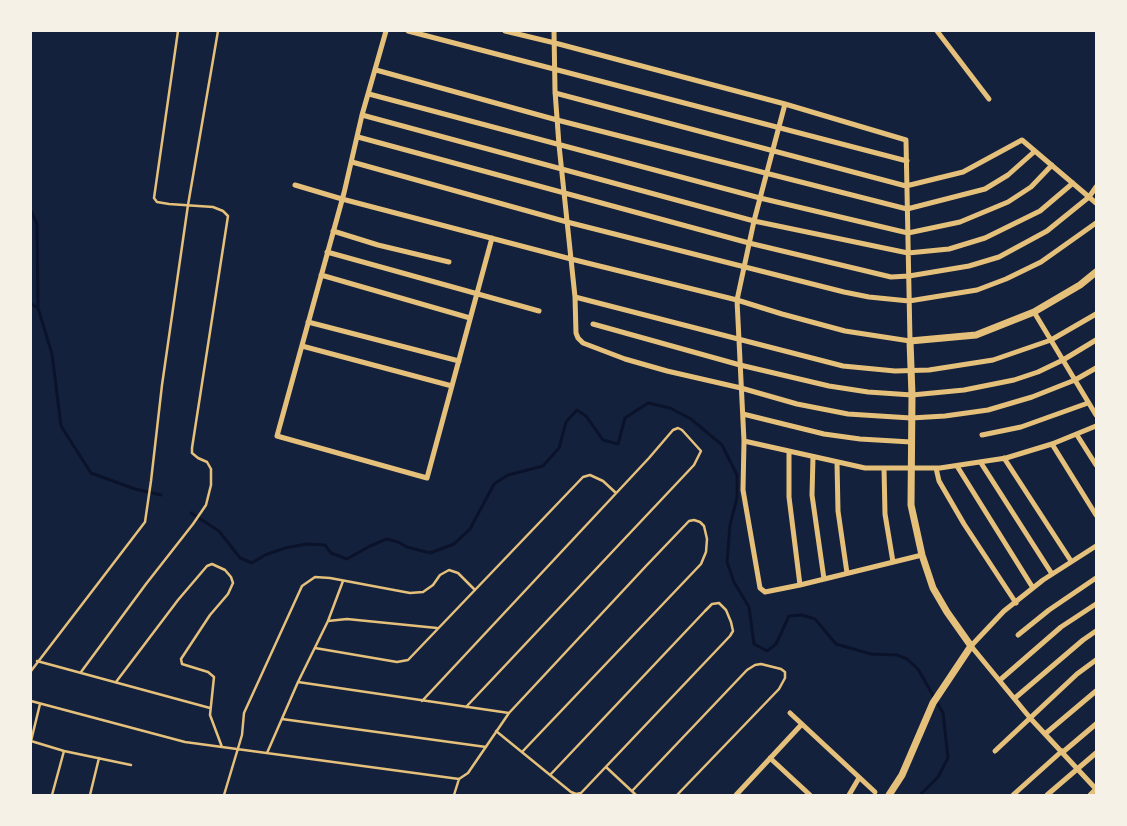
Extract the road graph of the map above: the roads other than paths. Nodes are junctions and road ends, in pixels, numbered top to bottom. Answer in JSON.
{"nodes":[{"id":1,"x":178,"y":31,"type":"edge"},
{"id":2,"x":218,"y":31,"type":"edge"},
{"id":3,"x":386,"y":31,"type":"edge"},
{"id":4,"x":408,"y":31,"type":"edge"},
{"id":5,"x":505,"y":31,"type":"edge"},
{"id":6,"x":554,"y":31,"type":"edge"},
{"id":7,"x":937,"y":31,"type":"edge"},
{"id":8,"x":522,"y":34,"type":"edge"},
{"id":9,"x":555,"y":43,"type":"junction"},
{"id":10,"x":376,"y":70,"type":"junction"},
{"id":11,"x":555,"y":70,"type":"junction"},
{"id":12,"x":369,"y":94,"type":"junction"},
{"id":13,"x":555,"y":94,"type":"junction"},
{"id":14,"x":989,"y":99,"type":"dead end"},
{"id":15,"x":785,"y":104,"type":"junction"},
{"id":16,"x":362,"y":116,"type":"junction"},
{"id":17,"x":557,"y":120,"type":"junction"},
{"id":18,"x":779,"y":128,"type":"junction"},
{"id":19,"x":358,"y":137,"type":"junction"},
{"id":20,"x":559,"y":145,"type":"junction"},
{"id":21,"x":1035,"y":151,"type":"junction"},
{"id":22,"x":772,"y":152,"type":"junction"},
{"id":23,"x":907,"y":161,"type":"junction"},
{"id":24,"x":352,"y":162,"type":"junction"},
{"id":25,"x":1052,"y":165,"type":"junction"},
{"id":26,"x":561,"y":168,"type":"junction"},
{"id":27,"x":766,"y":174,"type":"junction"},
{"id":28,"x":1073,"y":184,"type":"junction"},
{"id":29,"x":295,"y":185,"type":"dead end"},
{"id":30,"x":906,"y":186,"type":"junction"},
{"id":31,"x":1096,"y":187,"type":"edge"},
{"id":32,"x":564,"y":194,"type":"junction"},
{"id":33,"x":1089,"y":197,"type":"junction"},
{"id":34,"x":760,"y":198,"type":"junction"},
{"id":35,"x":342,"y":199,"type":"junction"},
{"id":36,"x":1096,"y":203,"type":"edge"},
{"id":37,"x":188,"y":205,"type":"junction"},
{"id":38,"x":907,"y":209,"type":"junction"},
{"id":39,"x":754,"y":221,"type":"junction"},
{"id":40,"x":567,"y":222,"type":"junction"},
{"id":41,"x":1096,"y":223,"type":"edge"},
{"id":42,"x":333,"y":231,"type":"junction"},
{"id":43,"x":908,"y":233,"type":"junction"},
{"id":44,"x":492,"y":238,"type":"junction"},
{"id":45,"x":749,"y":243,"type":"junction"},
{"id":46,"x":327,"y":252,"type":"junction"},
{"id":47,"x":908,"y":253,"type":"junction"},
{"id":48,"x":571,"y":259,"type":"junction"},
{"id":49,"x":449,"y":262,"type":"dead end"},
{"id":50,"x":744,"y":266,"type":"junction"},
{"id":51,"x":1096,"y":272,"type":"edge"},
{"id":52,"x":321,"y":275,"type":"junction"},
{"id":53,"x":909,"y":276,"type":"junction"},
{"id":54,"x":477,"y":295,"type":"junction"},
{"id":55,"x":575,"y":297,"type":"junction"},
{"id":56,"x":737,"y":300,"type":"junction"},
{"id":57,"x":909,"y":301,"type":"junction"},
{"id":58,"x":539,"y":312,"type":"dead end"},
{"id":59,"x":1034,"y":312,"type":"junction"},
{"id":60,"x":1096,"y":314,"type":"edge"},
{"id":61,"x":470,"y":318,"type":"junction"},
{"id":62,"x":308,"y":322,"type":"junction"},
{"id":63,"x":593,"y":324,"type":"dead end"},
{"id":64,"x":740,"y":340,"type":"junction"},
{"id":65,"x":1051,"y":340,"type":"junction"},
{"id":66,"x":1096,"y":340,"type":"edge"},
{"id":67,"x":910,"y":341,"type":"junction"},
{"id":68,"x":302,"y":346,"type":"junction"},
{"id":69,"x":1063,"y":360,"type":"junction"},
{"id":70,"x":458,"y":361,"type":"junction"},
{"id":71,"x":740,"y":365,"type":"junction"},
{"id":72,"x":1096,"y":368,"type":"edge"},
{"id":73,"x":910,"y":370,"type":"junction"},
{"id":74,"x":1075,"y":380,"type":"junction"},
{"id":75,"x":452,"y":386,"type":"junction"},
{"id":76,"x":741,"y":388,"type":"junction"},
{"id":77,"x":912,"y":395,"type":"junction"},
{"id":78,"x":1088,"y":403,"type":"junction"},
{"id":79,"x":742,"y":414,"type":"junction"},
{"id":80,"x":1096,"y":415,"type":"edge"},
{"id":81,"x":911,"y":418,"type":"junction"},
{"id":82,"x":1096,"y":426,"type":"edge"},
{"id":83,"x":982,"y":435,"type":"dead end"},
{"id":84,"x":1077,"y":435,"type":"junction"},
{"id":85,"x":744,"y":441,"type":"junction"},
{"id":86,"x":911,"y":442,"type":"junction"},
{"id":87,"x":1052,"y":444,"type":"junction"},
{"id":88,"x":789,"y":451,"type":"junction"},
{"id":89,"x":813,"y":457,"type":"junction"},
{"id":90,"x":1004,"y":458,"type":"junction"},
{"id":91,"x":837,"y":462,"type":"junction"},
{"id":92,"x":981,"y":463,"type":"junction"},
{"id":93,"x":1096,"y":465,"type":"edge"},
{"id":94,"x":957,"y":466,"type":"junction"},
{"id":95,"x":884,"y":468,"type":"junction"},
{"id":96,"x":911,"y":468,"type":"junction"},
{"id":97,"x":936,"y":468,"type":"junction"},
{"id":98,"x":616,"y":493,"type":"junction"},
{"id":99,"x":1096,"y":515,"type":"edge"},
{"id":100,"x":1096,"y":546,"type":"edge"},
{"id":101,"x":922,"y":555,"type":"junction"},
{"id":102,"x":893,"y":562,"type":"junction"},
{"id":103,"x":1071,"y":562,"type":"junction"},
{"id":104,"x":847,"y":573,"type":"junction"},
{"id":105,"x":1052,"y":574,"type":"junction"},
{"id":106,"x":1096,"y":578,"type":"edge"},
{"id":107,"x":824,"y":579,"type":"junction"},
{"id":108,"x":343,"y":581,"type":"junction"},
{"id":109,"x":800,"y":585,"type":"junction"},
{"id":110,"x":1033,"y":588,"type":"junction"},
{"id":111,"x":475,"y":590,"type":"junction"},
{"id":112,"x":1016,"y":602,"type":"junction"},
{"id":113,"x":1096,"y":604,"type":"edge"},
{"id":114,"x":328,"y":621,"type":"junction"},
{"id":115,"x":437,"y":628,"type":"junction"},
{"id":116,"x":1096,"y":631,"type":"edge"},
{"id":117,"x":1018,"y":636,"type":"dead end"},
{"id":118,"x":971,"y":646,"type":"junction"},
{"id":119,"x":315,"y":648,"type":"junction"},
{"id":120,"x":1096,"y":660,"type":"edge"},
{"id":121,"x":37,"y":661,"type":"junction"},
{"id":122,"x":31,"y":671,"type":"edge"},
{"id":123,"x":81,"y":672,"type":"junction"},
{"id":124,"x":1000,"y":680,"type":"junction"},
{"id":125,"x":116,"y":682,"type":"junction"},
{"id":126,"x":298,"y":682,"type":"junction"},
{"id":127,"x":1096,"y":691,"type":"edge"},
{"id":128,"x":1015,"y":698,"type":"junction"},
{"id":129,"x":31,"y":701,"type":"edge"},
{"id":130,"x":422,"y":701,"type":"junction"},
{"id":131,"x":40,"y":704,"type":"junction"},
{"id":132,"x":466,"y":707,"type":"junction"},
{"id":133,"x":210,"y":708,"type":"junction"},
{"id":134,"x":509,"y":713,"type":"junction"},
{"id":135,"x":790,"y":713,"type":"dead end"},
{"id":136,"x":282,"y":719,"type":"junction"},
{"id":137,"x":1031,"y":719,"type":"junction"},
{"id":138,"x":802,"y":724,"type":"junction"},
{"id":139,"x":1096,"y":724,"type":"edge"},
{"id":140,"x":496,"y":731,"type":"junction"},
{"id":141,"x":1045,"y":734,"type":"junction"},
{"id":142,"x":31,"y":741,"type":"edge"},
{"id":143,"x":222,"y":747,"type":"junction"},
{"id":144,"x":486,"y":747,"type":"junction"},
{"id":145,"x":238,"y":749,"type":"junction"},
{"id":146,"x":64,"y":751,"type":"junction"},
{"id":147,"x":995,"y":751,"type":"dead end"},
{"id":148,"x":1063,"y":751,"type":"junction"},
{"id":149,"x":522,"y":752,"type":"junction"},
{"id":150,"x":267,"y":753,"type":"junction"},
{"id":151,"x":1096,"y":753,"type":"edge"},
{"id":152,"x":99,"y":758,"type":"junction"},
{"id":153,"x":770,"y":758,"type":"junction"},
{"id":154,"x":131,"y":765,"type":"dead end"},
{"id":155,"x":606,"y":767,"type":"junction"},
{"id":156,"x":1077,"y":768,"type":"junction"},
{"id":157,"x":550,"y":775,"type":"junction"},
{"id":158,"x":859,"y":778,"type":"junction"},
{"id":159,"x":459,"y":779,"type":"junction"},
{"id":160,"x":1096,"y":789,"type":"edge"},
{"id":161,"x":632,"y":791,"type":"junction"},
{"id":162,"x":875,"y":792,"type":"dead end"},
{"id":163,"x":739,"y":794,"type":"edge"},
{"id":164,"x":52,"y":795,"type":"edge"},
{"id":165,"x":90,"y":795,"type":"edge"},
{"id":166,"x":224,"y":795,"type":"edge"},
{"id":167,"x":454,"y":795,"type":"edge"},
{"id":168,"x":636,"y":795,"type":"edge"},
{"id":169,"x":678,"y":795,"type":"edge"},
{"id":170,"x":810,"y":795,"type":"edge"},
{"id":171,"x":849,"y":795,"type":"edge"},
{"id":172,"x":889,"y":795,"type":"edge"},
{"id":173,"x":1013,"y":795,"type":"edge"},
{"id":174,"x":1047,"y":795,"type":"edge"},
{"id":175,"x":1090,"y":795,"type":"edge"}],
"edges":[{"from":1,"to":37,"type":"lane"},
{"from":2,"to":37,"type":"lane"},
{"from":3,"to":10,"type":"street"},
{"from":4,"to":11,"type":"street"},
{"from":5,"to":8,"type":"street"},
{"from":6,"to":9,"type":"street"},
{"from":7,"to":14,"type":"street"},
{"from":8,"to":9,"type":"street"},
{"from":9,"to":11,"type":"street"},
{"from":9,"to":15,"type":"street"},
{"from":10,"to":12,"type":"street"},
{"from":10,"to":17,"type":"street"},
{"from":11,"to":13,"type":"street"},
{"from":11,"to":18,"type":"street"},
{"from":12,"to":16,"type":"street"},
{"from":12,"to":20,"type":"street"},
{"from":13,"to":17,"type":"street"},
{"from":13,"to":22,"type":"street"},
{"from":15,"to":18,"type":"street"},
{"from":15,"to":23,"type":"street"},
{"from":16,"to":19,"type":"street"},
{"from":16,"to":26,"type":"street"},
{"from":17,"to":20,"type":"street"},
{"from":17,"to":27,"type":"street"},
{"from":18,"to":22,"type":"street"},
{"from":18,"to":23,"type":"street"},
{"from":19,"to":24,"type":"street"},
{"from":19,"to":32,"type":"street"},
{"from":20,"to":26,"type":"street"},
{"from":20,"to":34,"type":"street"},
{"from":21,"to":25,"type":"street"},
{"from":21,"to":30,"type":"street"},
{"from":21,"to":38,"type":"street"},
{"from":22,"to":27,"type":"street"},
{"from":22,"to":30,"type":"street"},
{"from":23,"to":30,"type":"street"},
{"from":24,"to":35,"type":"street"},
{"from":24,"to":40,"type":"street"},
{"from":25,"to":28,"type":"street"},
{"from":25,"to":43,"type":"street"},
{"from":26,"to":32,"type":"street"},
{"from":26,"to":39,"type":"street"},
{"from":27,"to":34,"type":"street"},
{"from":27,"to":38,"type":"street"},
{"from":28,"to":33,"type":"street"},
{"from":28,"to":47,"type":"street"},
{"from":29,"to":35,"type":"street"},
{"from":30,"to":38,"type":"street"},
{"from":31,"to":33,"type":"street"},
{"from":32,"to":40,"type":"street"},
{"from":32,"to":45,"type":"street"},
{"from":33,"to":36,"type":"street"},
{"from":33,"to":53,"type":"street"},
{"from":34,"to":39,"type":"street"},
{"from":34,"to":43,"type":"street"},
{"from":35,"to":42,"type":"street"},
{"from":35,"to":44,"type":"street"},
{"from":37,"to":121,"type":"lane"},
{"from":37,"to":123,"type":"lane"},
{"from":38,"to":43,"type":"street"},
{"from":39,"to":45,"type":"street"},
{"from":39,"to":47,"type":"street"},
{"from":40,"to":48,"type":"street"},
{"from":40,"to":50,"type":"street"},
{"from":41,"to":57,"type":"street"},
{"from":42,"to":46,"type":"street"},
{"from":42,"to":49,"type":"street"},
{"from":43,"to":47,"type":"street"},
{"from":44,"to":48,"type":"street"},
{"from":44,"to":54,"type":"street"},
{"from":45,"to":50,"type":"street"},
{"from":45,"to":53,"type":"street"},
{"from":46,"to":52,"type":"street"},
{"from":46,"to":54,"type":"street"},
{"from":47,"to":53,"type":"street"},
{"from":48,"to":55,"type":"street"},
{"from":48,"to":56,"type":"street"},
{"from":50,"to":56,"type":"street"},
{"from":50,"to":57,"type":"street"},
{"from":51,"to":59,"type":"street"},
{"from":52,"to":61,"type":"street"},
{"from":52,"to":62,"type":"street"},
{"from":53,"to":57,"type":"street"},
{"from":54,"to":58,"type":"street"},
{"from":54,"to":61,"type":"street"},
{"from":55,"to":64,"type":"street"},
{"from":55,"to":76,"type":"street"},
{"from":56,"to":64,"type":"street"},
{"from":56,"to":67,"type":"street"},
{"from":57,"to":67,"type":"street"},
{"from":59,"to":65,"type":"street"},
{"from":59,"to":67,"type":"street"},
{"from":60,"to":65,"type":"street"},
{"from":61,"to":70,"type":"street"},
{"from":62,"to":68,"type":"street"},
{"from":62,"to":70,"type":"street"},
{"from":63,"to":71,"type":"street"},
{"from":64,"to":71,"type":"street"},
{"from":64,"to":73,"type":"street"},
{"from":65,"to":69,"type":"street"},
{"from":65,"to":73,"type":"street"},
{"from":66,"to":69,"type":"street"},
{"from":67,"to":73,"type":"street"},
{"from":68,"to":75,"type":"street"},
{"from":68,"to":75,"type":"street"},
{"from":69,"to":74,"type":"street"},
{"from":69,"to":77,"type":"street"},
{"from":70,"to":75,"type":"street"},
{"from":71,"to":76,"type":"street"},
{"from":71,"to":77,"type":"street"},
{"from":72,"to":74,"type":"street"},
{"from":73,"to":77,"type":"street"},
{"from":74,"to":78,"type":"street"},
{"from":74,"to":81,"type":"street"},
{"from":76,"to":79,"type":"street"},
{"from":76,"to":81,"type":"street"},
{"from":77,"to":81,"type":"street"},
{"from":78,"to":80,"type":"street"},
{"from":78,"to":83,"type":"street"},
{"from":79,"to":85,"type":"street"},
{"from":79,"to":86,"type":"street"},
{"from":81,"to":86,"type":"street"},
{"from":82,"to":84,"type":"street"},
{"from":84,"to":87,"type":"street"},
{"from":84,"to":93,"type":"street"},
{"from":85,"to":88,"type":"street"},
{"from":85,"to":109,"type":"street"},
{"from":86,"to":96,"type":"street"},
{"from":87,"to":90,"type":"street"},
{"from":87,"to":99,"type":"street"},
{"from":88,"to":89,"type":"street"},
{"from":88,"to":109,"type":"street"},
{"from":89,"to":91,"type":"street"},
{"from":89,"to":107,"type":"street"},
{"from":90,"to":92,"type":"street"},
{"from":90,"to":103,"type":"street"},
{"from":91,"to":95,"type":"street"},
{"from":91,"to":104,"type":"street"},
{"from":92,"to":94,"type":"street"},
{"from":92,"to":105,"type":"street"},
{"from":94,"to":97,"type":"street"},
{"from":94,"to":110,"type":"street"},
{"from":95,"to":96,"type":"street"},
{"from":95,"to":102,"type":"street"},
{"from":96,"to":97,"type":"street"},
{"from":96,"to":101,"type":"street"},
{"from":97,"to":112,"type":"street"},
{"from":98,"to":111,"type":"lane"},
{"from":98,"to":130,"type":"lane"},
{"from":98,"to":132,"type":"lane"},
{"from":100,"to":103,"type":"street"},
{"from":101,"to":102,"type":"street"},
{"from":101,"to":118,"type":"street"},
{"from":102,"to":104,"type":"street"},
{"from":103,"to":105,"type":"street"},
{"from":104,"to":107,"type":"street"},
{"from":105,"to":110,"type":"street"},
{"from":106,"to":117,"type":"street"},
{"from":107,"to":109,"type":"street"},
{"from":108,"to":111,"type":"lane"},
{"from":108,"to":114,"type":"lane"},
{"from":108,"to":145,"type":"lane"},
{"from":110,"to":112,"type":"street"},
{"from":111,"to":115,"type":"lane"},
{"from":112,"to":118,"type":"street"},
{"from":113,"to":124,"type":"street"},
{"from":114,"to":115,"type":"lane"},
{"from":114,"to":119,"type":"lane"},
{"from":115,"to":119,"type":"lane"},
{"from":116,"to":128,"type":"street"},
{"from":118,"to":124,"type":"street"},
{"from":118,"to":172,"type":"street"},
{"from":119,"to":126,"type":"lane"},
{"from":120,"to":137,"type":"street"},
{"from":121,"to":122,"type":"lane"},
{"from":121,"to":123,"type":"lane"},
{"from":123,"to":125,"type":"lane"},
{"from":124,"to":128,"type":"street"},
{"from":125,"to":133,"type":"lane"},
{"from":125,"to":133,"type":"lane"},
{"from":126,"to":130,"type":"lane"},
{"from":126,"to":136,"type":"lane"},
{"from":127,"to":141,"type":"street"},
{"from":128,"to":137,"type":"street"},
{"from":129,"to":131,"type":"lane"},
{"from":130,"to":132,"type":"lane"},
{"from":131,"to":142,"type":"lane"},
{"from":131,"to":143,"type":"lane"},
{"from":132,"to":134,"type":"lane"},
{"from":133,"to":143,"type":"lane"},
{"from":134,"to":140,"type":"lane"},
{"from":134,"to":149,"type":"lane"},
{"from":135,"to":138,"type":"street"},
{"from":136,"to":144,"type":"lane"},
{"from":136,"to":150,"type":"lane"},
{"from":137,"to":141,"type":"street"},
{"from":137,"to":147,"type":"street"},
{"from":138,"to":153,"type":"street"},
{"from":138,"to":158,"type":"street"},
{"from":139,"to":148,"type":"street"},
{"from":140,"to":144,"type":"lane"},
{"from":140,"to":149,"type":"lane"},
{"from":141,"to":148,"type":"street"},
{"from":142,"to":146,"type":"lane"},
{"from":143,"to":145,"type":"lane"},
{"from":144,"to":159,"type":"lane"},
{"from":145,"to":150,"type":"lane"},
{"from":145,"to":166,"type":"lane"},
{"from":146,"to":152,"type":"lane"},
{"from":146,"to":164,"type":"lane"},
{"from":148,"to":156,"type":"street"},
{"from":148,"to":173,"type":"street"},
{"from":149,"to":157,"type":"lane"},
{"from":150,"to":159,"type":"lane"},
{"from":151,"to":156,"type":"street"},
{"from":152,"to":154,"type":"lane"},
{"from":152,"to":165,"type":"lane"},
{"from":153,"to":163,"type":"street"},
{"from":153,"to":170,"type":"street"},
{"from":155,"to":157,"type":"lane"},
{"from":155,"to":157,"type":"lane"},
{"from":155,"to":161,"type":"lane"},
{"from":156,"to":160,"type":"street"},
{"from":156,"to":174,"type":"street"},
{"from":158,"to":162,"type":"street"},
{"from":158,"to":171,"type":"street"},
{"from":159,"to":167,"type":"lane"},
{"from":160,"to":175,"type":"street"},
{"from":161,"to":168,"type":"lane"},
{"from":161,"to":169,"type":"lane"}]}
